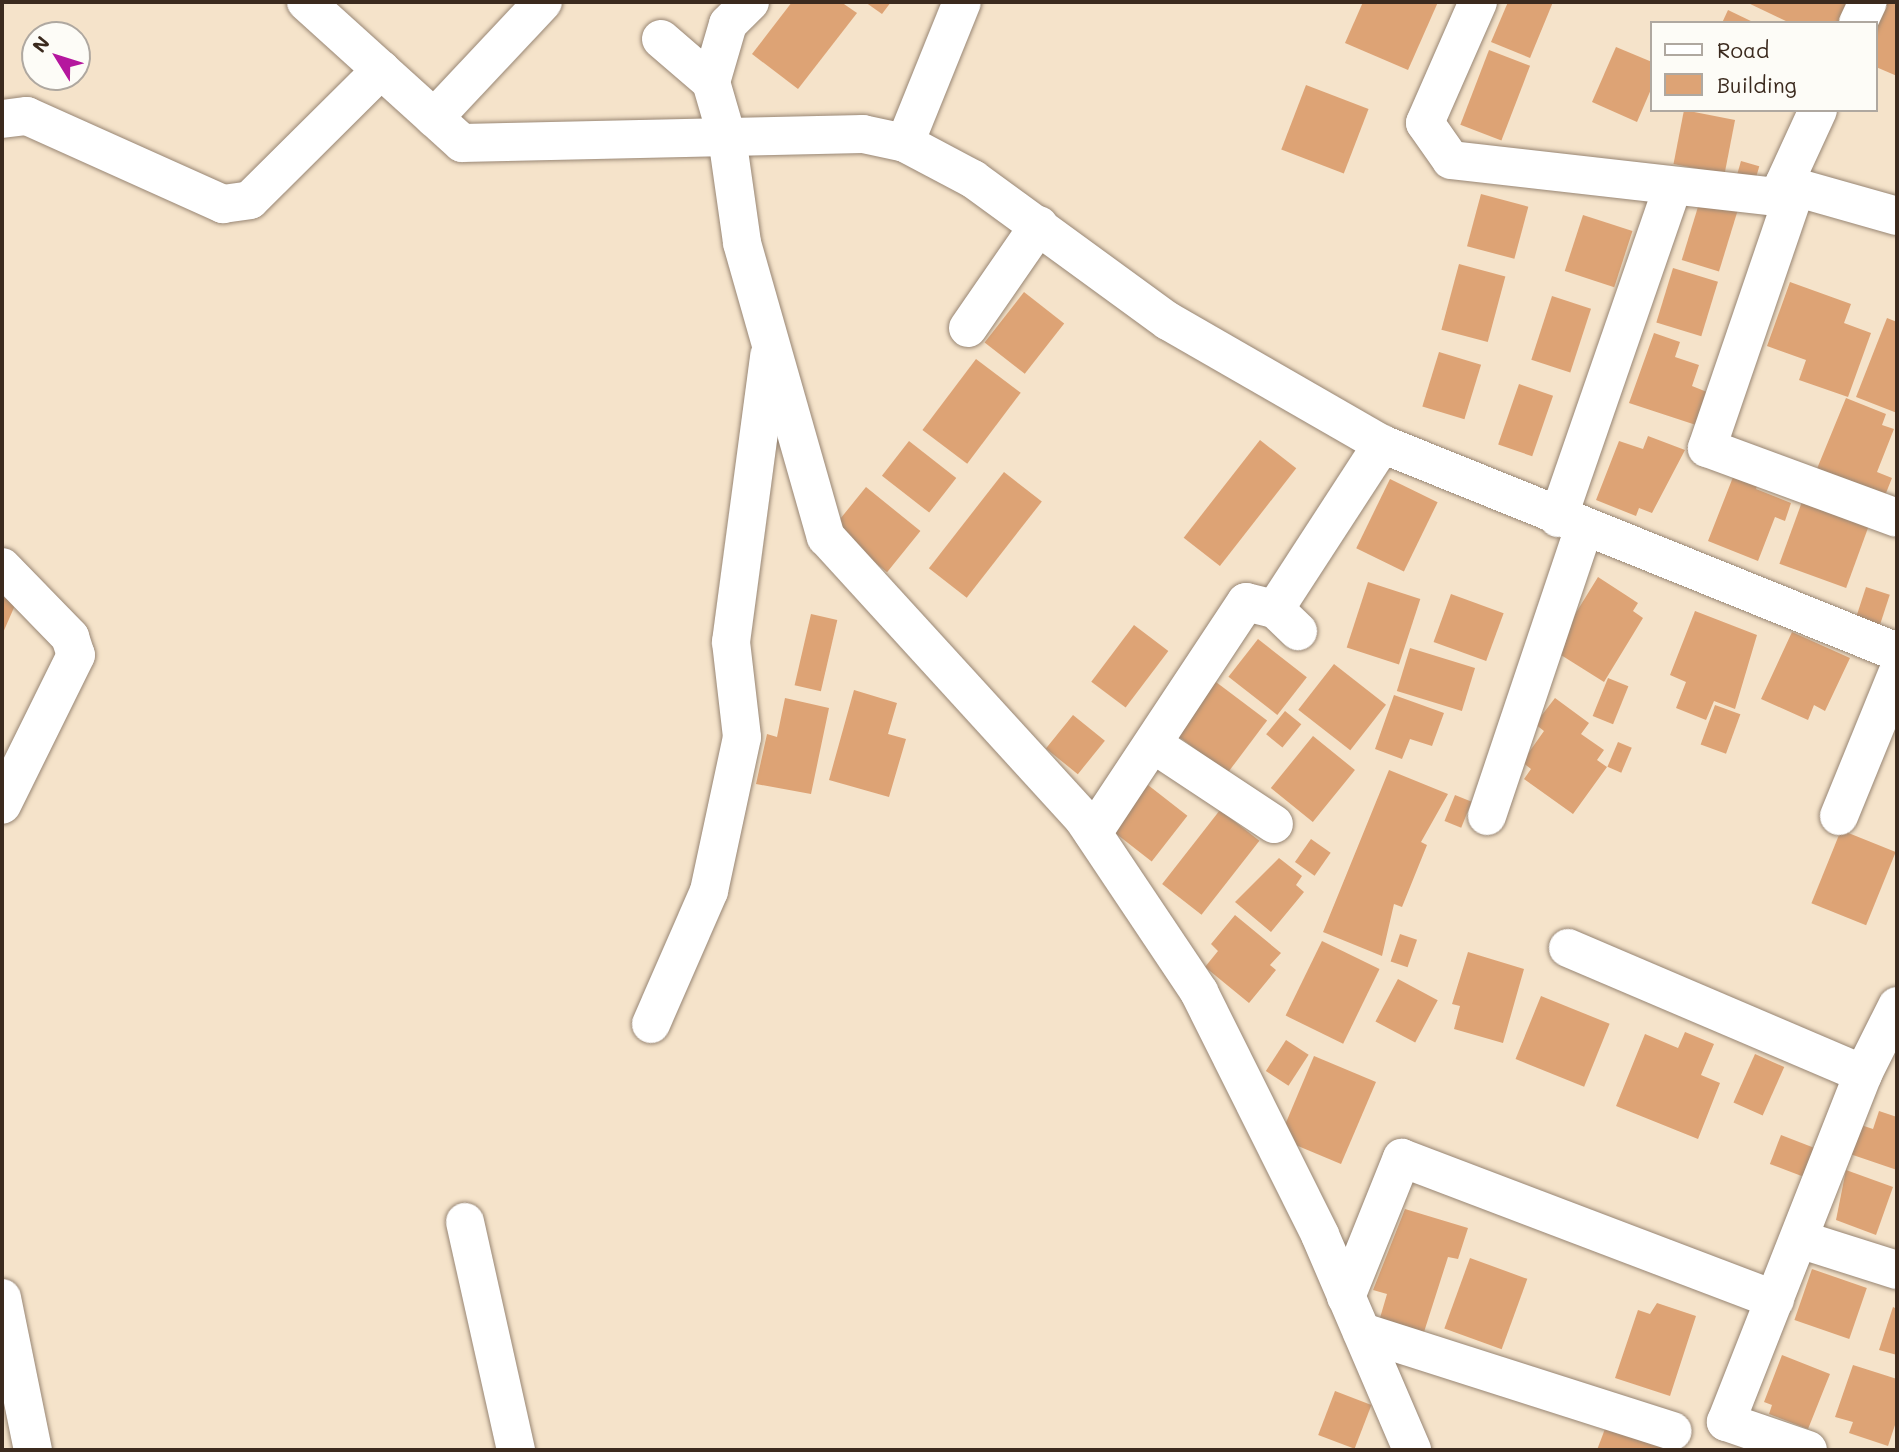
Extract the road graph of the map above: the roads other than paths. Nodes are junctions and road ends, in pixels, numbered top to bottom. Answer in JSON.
{"nodes":[{"id":1,"x":306,"y":2,"type":"edge"},
{"id":2,"x":543,"y":2,"type":"edge"},
{"id":3,"x":750,"y":2,"type":"edge"},
{"id":4,"x":962,"y":2,"type":"edge"},
{"id":5,"x":1478,"y":2,"type":"edge"},
{"id":6,"x":1868,"y":2,"type":"edge"},
{"id":7,"x":1859,"y":21,"type":"edge"},
{"id":8,"x":661,"y":38,"type":"dead end"},
{"id":9,"x":381,"y":70,"type":"junction"},
{"id":10,"x":711,"y":82,"type":"junction"},
{"id":11,"x":1817,"y":112,"type":"edge"},
{"id":12,"x":434,"y":118,"type":"junction"},
{"id":13,"x":2,"y":119,"type":"edge"},
{"id":14,"x":727,"y":138,"type":"junction"},
{"id":15,"x":905,"y":143,"type":"junction"},
{"id":16,"x":1673,"y":186,"type":"junction"},
{"id":17,"x":1794,"y":193,"type":"junction"},
{"id":18,"x":1897,"y":216,"type":"edge"},
{"id":19,"x":1039,"y":225,"type":"junction"},
{"id":20,"x":968,"y":328,"type":"dead end"},
{"id":21,"x":771,"y":344,"type":"junction"},
{"id":22,"x":1382,"y":444,"type":"junction"},
{"id":23,"x":1897,"y":518,"type":"edge"},
{"id":24,"x":1571,"y":523,"type":"junction"},
{"id":25,"x":2,"y":567,"type":"edge"},
{"id":26,"x":1897,"y":652,"type":"edge"},
{"id":27,"x":1897,"y":674,"type":"edge"},
{"id":28,"x":1153,"y":744,"type":"junction"},
{"id":29,"x":2,"y":805,"type":"edge"},
{"id":30,"x":1487,"y":816,"type":"dead end"},
{"id":31,"x":1839,"y":816,"type":"dead end"},
{"id":32,"x":1274,"y":824,"type":"dead end"},
{"id":33,"x":1093,"y":833,"type":"junction"},
{"id":34,"x":1568,"y":948,"type":"dead end"},
{"id":35,"x":1897,"y":1006,"type":"edge"},
{"id":36,"x":651,"y":1024,"type":"dead end"},
{"id":37,"x":1863,"y":1074,"type":"junction"},
{"id":38,"x":465,"y":1222,"type":"dead end"},
{"id":39,"x":1800,"y":1239,"type":"junction"},
{"id":40,"x":1897,"y":1270,"type":"edge"},
{"id":41,"x":1346,"y":1297,"type":"junction"},
{"id":42,"x":2,"y":1298,"type":"edge"},
{"id":43,"x":1775,"y":1300,"type":"junction"},
{"id":44,"x":1362,"y":1332,"type":"junction"},
{"id":45,"x":1672,"y":1431,"type":"dead end"},
{"id":46,"x":33,"y":1450,"type":"edge"},
{"id":47,"x":516,"y":1450,"type":"edge"},
{"id":48,"x":1412,"y":1450,"type":"edge"},
{"id":49,"x":1808,"y":1450,"type":"edge"}],
"edges":[{"from":1,"to":9,"type":"street"},
{"from":2,"to":12,"type":"street"},
{"from":3,"to":10,"type":"street"},
{"from":4,"to":15,"type":"street"},
{"from":5,"to":16,"type":"street"},
{"from":6,"to":7,"type":"street"},
{"from":8,"to":10,"type":"street"},
{"from":9,"to":12,"type":"street"},
{"from":9,"to":13,"type":"street"},
{"from":10,"to":14,"type":"street"},
{"from":11,"to":17,"type":"street"},
{"from":12,"to":14,"type":"street"},
{"from":14,"to":15,"type":"street"},
{"from":14,"to":21,"type":"street"},
{"from":15,"to":19,"type":"street"},
{"from":16,"to":17,"type":"street"},
{"from":16,"to":24,"type":"street"},
{"from":17,"to":18,"type":"street"},
{"from":17,"to":23,"type":"street"},
{"from":19,"to":20,"type":"street"},
{"from":19,"to":22,"type":"street"},
{"from":21,"to":33,"type":"street"},
{"from":21,"to":36,"type":"street"},
{"from":22,"to":24,"type":"street"},
{"from":22,"to":28,"type":"street"},
{"from":24,"to":26,"type":"street"},
{"from":24,"to":30,"type":"street"},
{"from":25,"to":29,"type":"street"},
{"from":27,"to":31,"type":"street"},
{"from":28,"to":32,"type":"street"},
{"from":28,"to":33,"type":"street"},
{"from":33,"to":41,"type":"street"},
{"from":34,"to":37,"type":"street"},
{"from":35,"to":37,"type":"street"},
{"from":37,"to":39,"type":"street"},
{"from":38,"to":47,"type":"street"},
{"from":39,"to":40,"type":"street"},
{"from":39,"to":43,"type":"street"},
{"from":41,"to":43,"type":"street"},
{"from":41,"to":44,"type":"street"},
{"from":42,"to":46,"type":"street"},
{"from":43,"to":49,"type":"street"},
{"from":44,"to":45,"type":"street"},
{"from":44,"to":48,"type":"street"}]}
